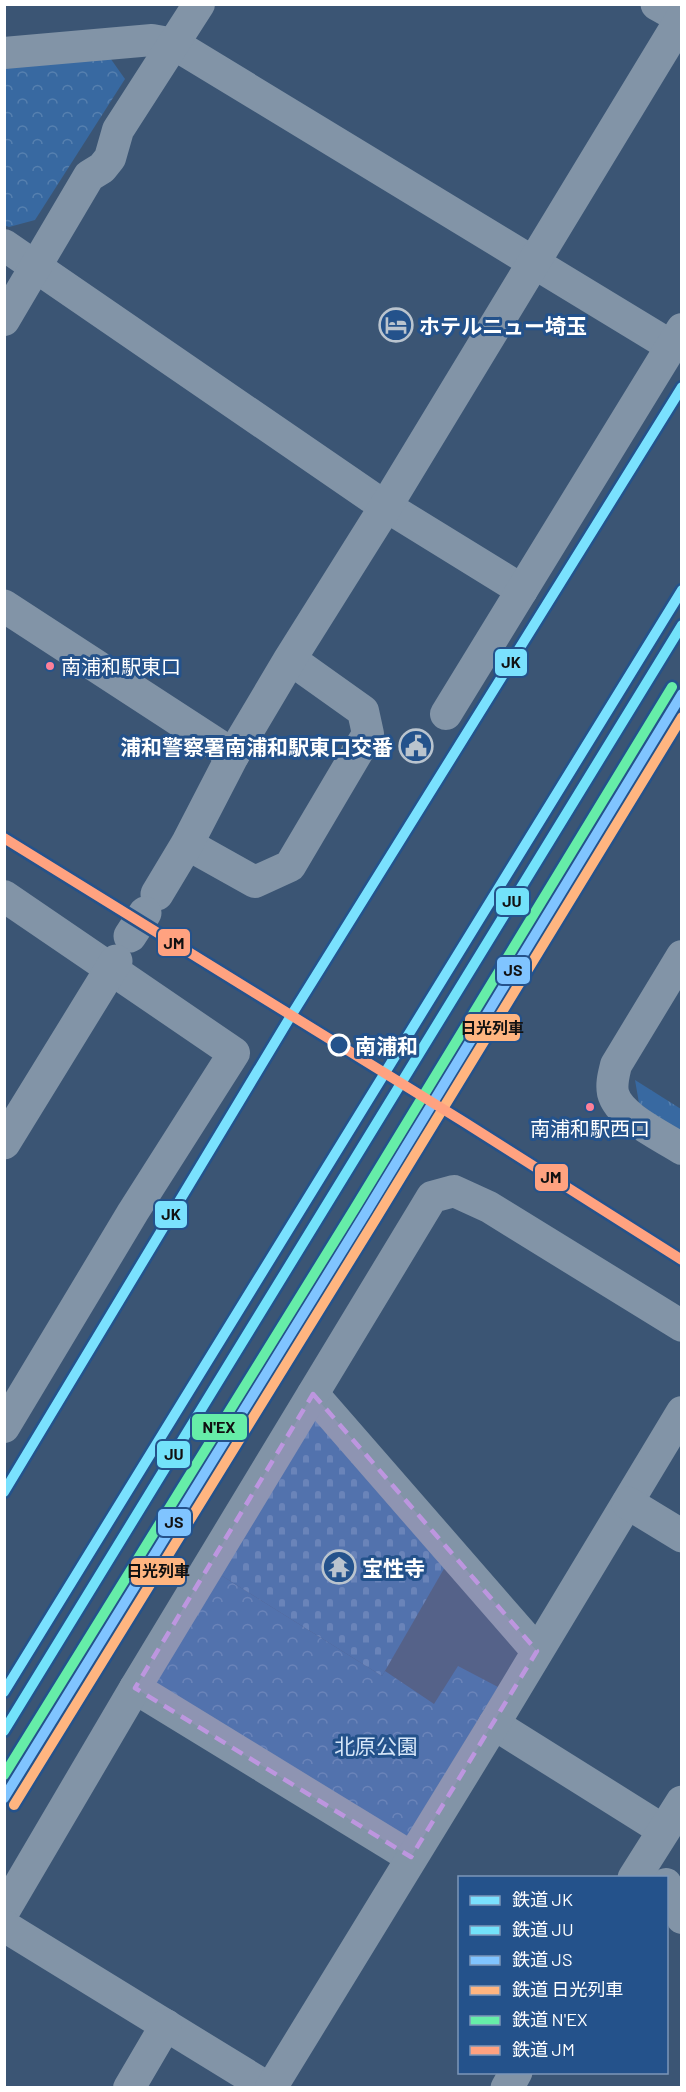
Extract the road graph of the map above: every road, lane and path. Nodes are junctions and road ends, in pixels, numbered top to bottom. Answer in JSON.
{"nodes":[{"id":1,"x":199,"y":4,"type":"edge"},
{"id":2,"x":657,"y":4,"type":"edge"},
{"id":3,"x":678,"y":31,"type":"edge"},
{"id":4,"x":174,"y":44,"type":"junction"},
{"id":5,"x":4,"y":53,"type":"edge"},
{"id":6,"x":4,"y":245,"type":"edge"},
{"id":7,"x":534,"y":262,"type":"junction"},
{"id":8,"x":35,"y":265,"type":"junction"},
{"id":9,"x":4,"y":320,"type":"edge"},
{"id":10,"x":676,"y":337,"type":"edge"},
{"id":11,"x":386,"y":506,"type":"junction"},
{"id":12,"x":522,"y":590,"type":"junction"},
{"id":13,"x":4,"y":606,"type":"edge"},
{"id":14,"x":290,"y":659,"type":"junction"},
{"id":15,"x":446,"y":714,"type":"dead end"},
{"id":16,"x":233,"y":755,"type":"junction"},
{"id":17,"x":187,"y":844,"type":"junction"},
{"id":18,"x":4,"y":896,"type":"edge"},
{"id":19,"x":132,"y":934,"type":"junction"},
{"id":20,"x":679,"y":962,"type":"edge"},
{"id":21,"x":4,"y":1143,"type":"edge"},
{"id":22,"x":681,"y":1149,"type":"edge"},
{"id":23,"x":681,"y":1326,"type":"edge"},
{"id":24,"x":313,"y":1394,"type":"junction"},
{"id":25,"x":681,"y":1412,"type":"edge"},
{"id":26,"x":7,"y":1418,"type":"edge"},
{"id":27,"x":628,"y":1503,"type":"junction"},
{"id":28,"x":681,"y":1536,"type":"edge"},
{"id":29,"x":537,"y":1651,"type":"junction"},
{"id":30,"x":135,"y":1688,"type":"junction"},
{"id":31,"x":494,"y":1724,"type":"junction"},
{"id":32,"x":681,"y":1802,"type":"edge"},
{"id":33,"x":659,"y":1852,"type":"edge"},
{"id":34,"x":411,"y":1857,"type":"junction"},
{"id":35,"x":636,"y":1876,"type":"edge"},
{"id":36,"x":668,"y":1889,"type":"edge"},
{"id":37,"x":4,"y":1911,"type":"edge"},
{"id":38,"x":681,"y":1918,"type":"edge"},
{"id":39,"x":4,"y":1926,"type":"edge"},
{"id":40,"x":166,"y":2025,"type":"junction"},
{"id":41,"x":515,"y":2074,"type":"edge"},
{"id":42,"x":129,"y":2088,"type":"edge"},
{"id":43,"x":269,"y":2088,"type":"edge"},
{"id":44,"x":507,"y":2088,"type":"edge"}],
"edges":[{"from":1,"to":4,"type":"street"},
{"from":2,"to":3,"type":"street"},
{"from":3,"to":7,"type":"street"},
{"from":4,"to":5,"type":"street"},
{"from":4,"to":7,"type":"street"},
{"from":4,"to":8,"type":"street"},
{"from":6,"to":8,"type":"street"},
{"from":7,"to":10,"type":"street"},
{"from":7,"to":11,"type":"street"},
{"from":8,"to":9,"type":"street"},
{"from":8,"to":11,"type":"street"},
{"from":10,"to":12,"type":"street"},
{"from":11,"to":12,"type":"street"},
{"from":11,"to":14,"type":"street"},
{"from":12,"to":15,"type":"street"},
{"from":13,"to":16,"type":"street"},
{"from":14,"to":16,"type":"street"},
{"from":14,"to":17,"type":"street"},
{"from":16,"to":17,"type":"street"},
{"from":17,"to":19,"type":"street"},
{"from":18,"to":19,"type":"street"},
{"from":19,"to":21,"type":"street"},
{"from":19,"to":26,"type":"street"},
{"from":20,"to":22,"type":"street"},
{"from":23,"to":24,"type":"street"},
{"from":24,"to":29,"type":"street"},
{"from":24,"to":30,"type":"street"},
{"from":25,"to":27,"type":"street"},
{"from":27,"to":28,"type":"street"},
{"from":27,"to":29,"type":"street"},
{"from":29,"to":31,"type":"street"},
{"from":30,"to":34,"type":"street"},
{"from":30,"to":37,"type":"street"},
{"from":31,"to":33,"type":"street"},
{"from":31,"to":34,"type":"street"},
{"from":32,"to":33,"type":"street"},
{"from":33,"to":35,"type":"street"},
{"from":34,"to":43,"type":"street"},
{"from":36,"to":38,"type":"street"},
{"from":39,"to":40,"type":"street"},
{"from":40,"to":42,"type":"street"},
{"from":40,"to":43,"type":"street"},
{"from":41,"to":44,"type":"street"}]}
